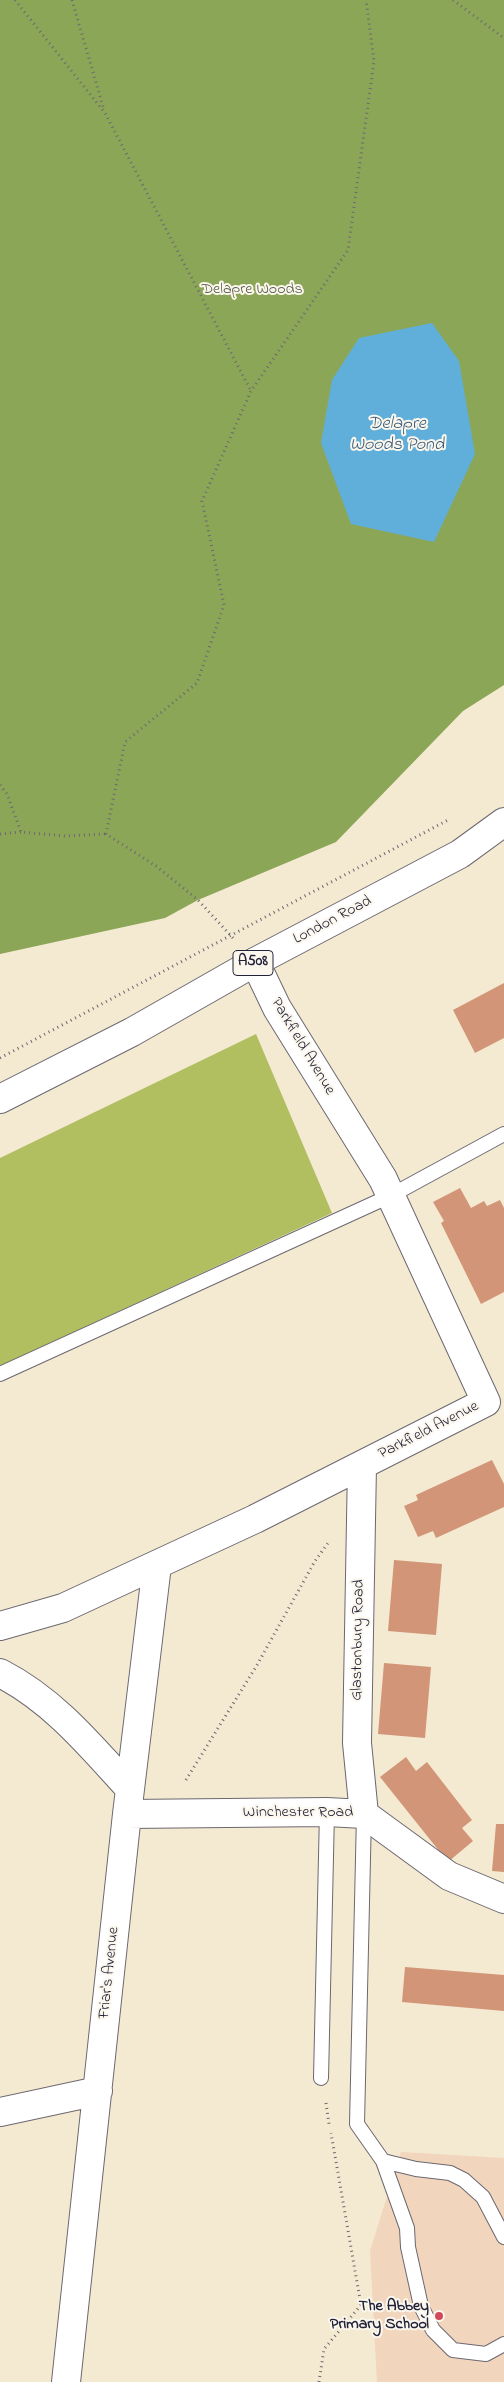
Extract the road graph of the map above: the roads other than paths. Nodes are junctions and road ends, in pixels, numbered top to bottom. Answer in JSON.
{"nodes":[{"id":1,"x":504,"y":822,"type":"edge"},
{"id":2,"x":255,"y":962,"type":"junction"},
{"id":3,"x":0,"y":1099,"type":"edge"},
{"id":4,"x":504,"y":1134,"type":"edge"},
{"id":5,"x":390,"y":1196,"type":"junction"},
{"id":6,"x":0,"y":1374,"type":"edge"},
{"id":7,"x":495,"y":1398,"type":"edge"},
{"id":8,"x":362,"y":1465,"type":"junction"},
{"id":9,"x":157,"y":1564,"type":"junction"},
{"id":10,"x":0,"y":1626,"type":"edge"},
{"id":11,"x":0,"y":1673,"type":"edge"},
{"id":12,"x":128,"y":1801,"type":"junction"},
{"id":13,"x":327,"y":1812,"type":"junction"},
{"id":14,"x":364,"y":1814,"type":"junction"},
{"id":15,"x":504,"y":1899,"type":"edge"},
{"id":16,"x":321,"y":2078,"type":"road end"},
{"id":17,"x":98,"y":2091,"type":"junction"},
{"id":18,"x":0,"y":2112,"type":"edge"},
{"id":19,"x":383,"y":2161,"type":"junction"},
{"id":20,"x":504,"y":2237,"type":"edge"},
{"id":21,"x":504,"y":2344,"type":"edge"},
{"id":22,"x":66,"y":2382,"type":"edge"}],
"edges":[{"from":1,"to":2,"type":"main road","name":"London Road","number":"A508"},
{"from":2,"to":3,"type":"main road","name":"London Road","number":"A508"},
{"from":2,"to":5,"type":"main road","name":"Parkfield Avenue"},
{"from":4,"to":5,"type":"lane"},
{"from":5,"to":6,"type":"lane"},
{"from":5,"to":7,"type":"main road","name":"Parkfield Avenue"},
{"from":7,"to":8,"type":"main road","name":"Parkfield Avenue"},
{"from":8,"to":9,"type":"main road","name":"Parkfield Avenue"},
{"from":8,"to":14,"type":"main road","name":"Glastonbury Road"},
{"from":9,"to":10,"type":"main road","name":"Parkfield Avenue"},
{"from":9,"to":12,"type":"main road","name":"Friar's Avenue"},
{"from":11,"to":12,"type":"main road"},
{"from":12,"to":13,"type":"main road","name":"Winchester Road"},
{"from":12,"to":17,"type":"main road","name":"Friar's Avenue"},
{"from":13,"to":14,"type":"main road","name":"Winchester Road"},
{"from":13,"to":16,"type":"lane"},
{"from":14,"to":15,"type":"main road","name":"Winchester Road"},
{"from":14,"to":19,"type":"lane"},
{"from":17,"to":18,"type":"main road"},
{"from":17,"to":22,"type":"main road","name":"Friar's Avenue"},
{"from":19,"to":20,"type":"lane"},
{"from":19,"to":21,"type":"lane"}]}
